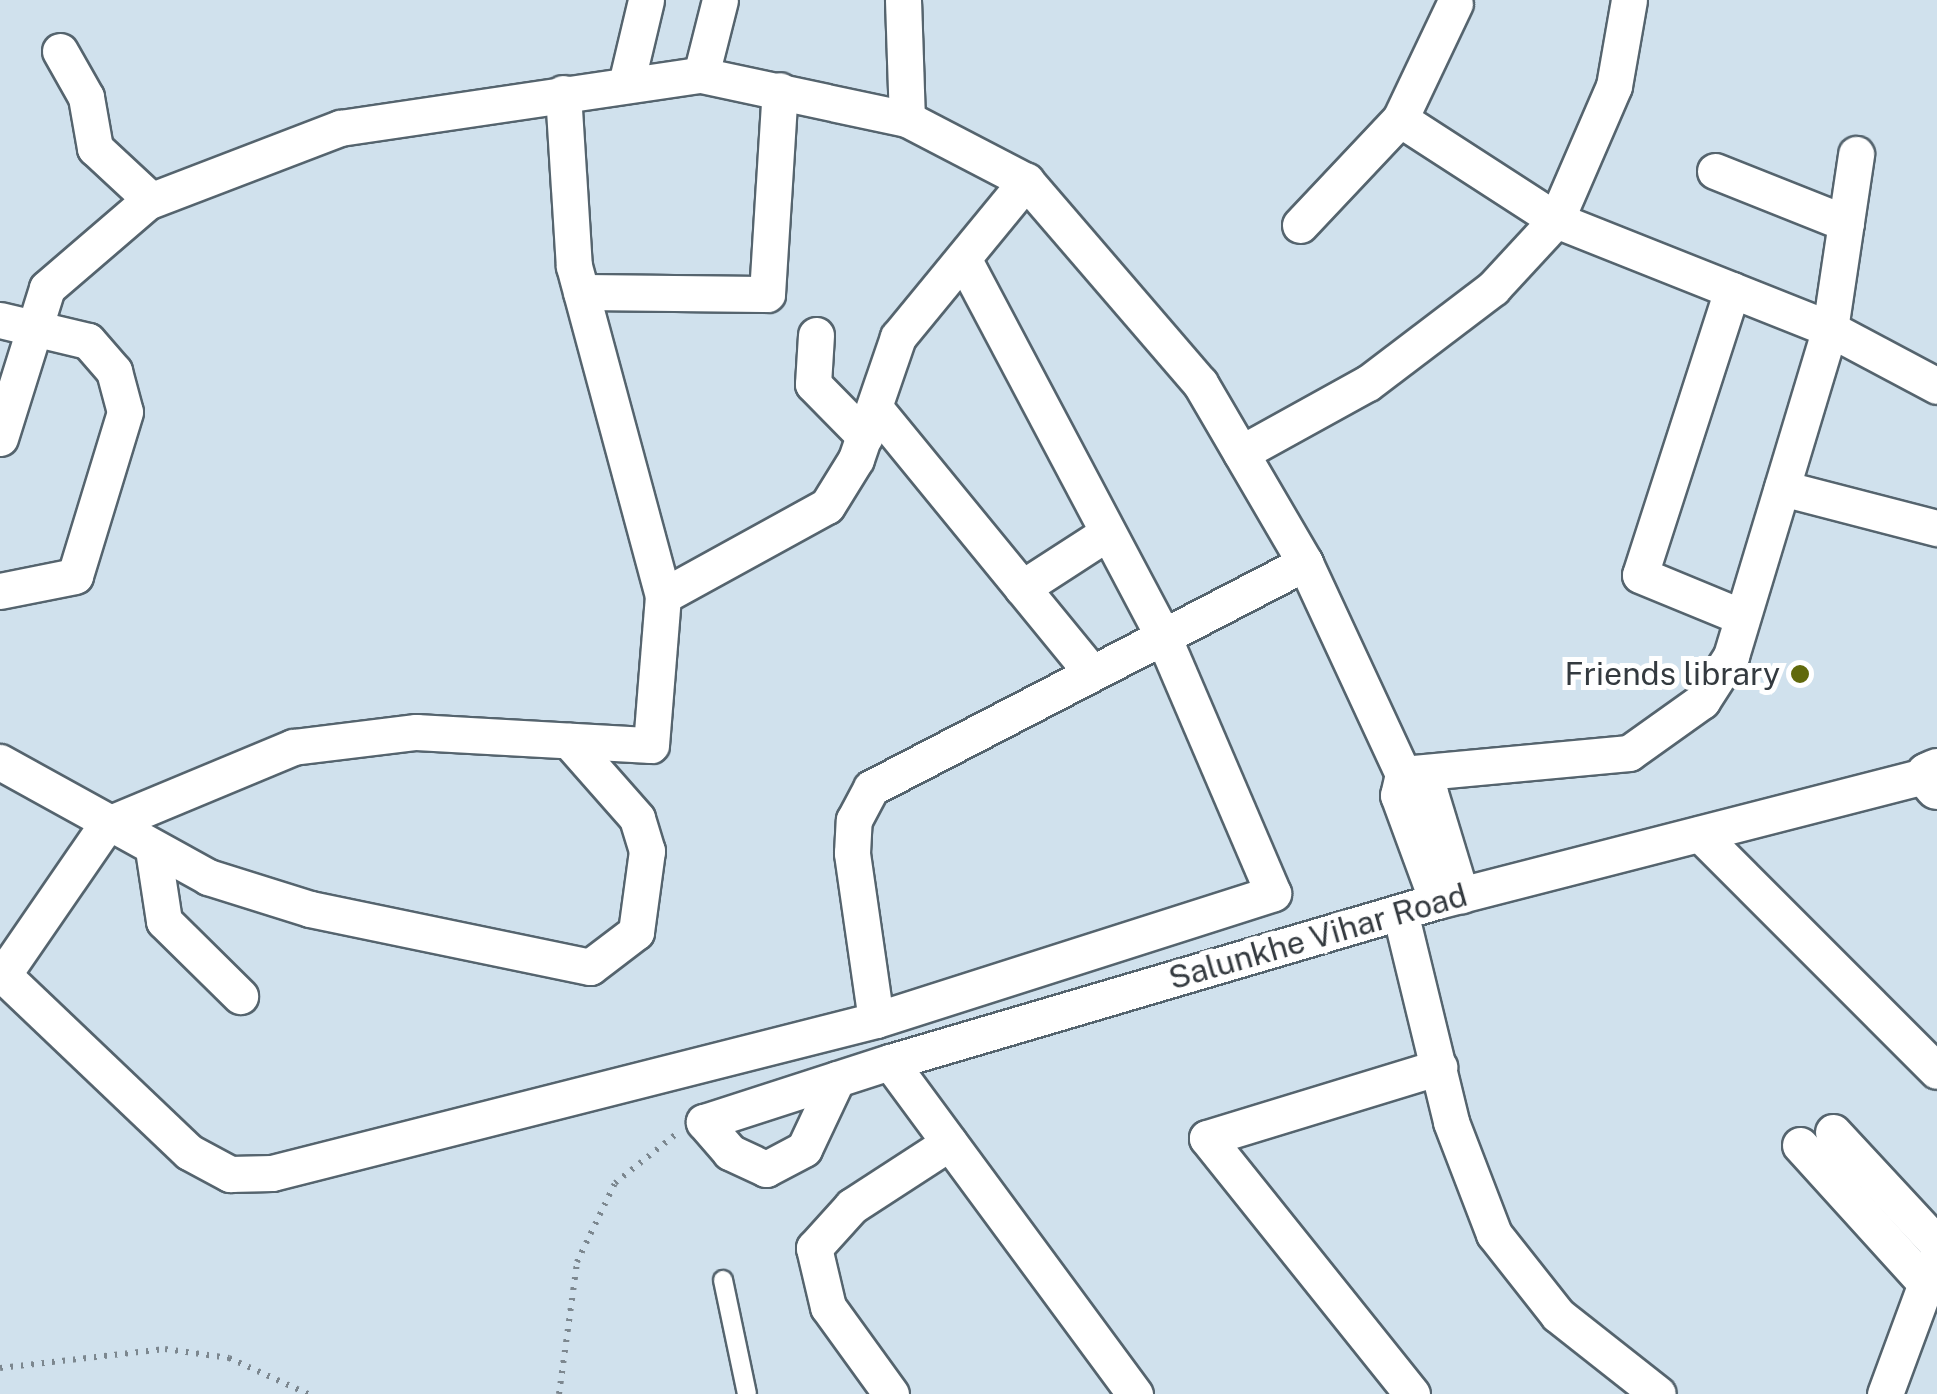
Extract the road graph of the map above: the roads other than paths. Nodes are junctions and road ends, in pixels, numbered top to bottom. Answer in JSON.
{"nodes":[{"id":1,"x":646,"y":0,"type":"edge"},
{"id":2,"x":720,"y":0,"type":"edge"},
{"id":3,"x":903,"y":0,"type":"edge"},
{"id":4,"x":1629,"y":0,"type":"edge"},
{"id":5,"x":1455,"y":3,"type":"dead end"},
{"id":6,"x":60,"y":52,"type":"dead end"},
{"id":7,"x":701,"y":75,"type":"junction"},
{"id":8,"x":627,"y":80,"type":"junction"},
{"id":9,"x":780,"y":90,"type":"junction"},
{"id":10,"x":563,"y":93,"type":"junction"},
{"id":11,"x":906,"y":119,"type":"junction"},
{"id":12,"x":1400,"y":119,"type":"junction"},
{"id":13,"x":1856,"y":154,"type":"dead end"},
{"id":14,"x":1715,"y":171,"type":"dead end"},
{"id":15,"x":1026,"y":180,"type":"junction"},
{"id":16,"x":152,"y":200,"type":"junction"},
{"id":17,"x":1556,"y":220,"type":"junction"},
{"id":18,"x":1846,"y":223,"type":"junction"},
{"id":19,"x":1300,"y":225,"type":"dead end"},
{"id":20,"x":964,"y":260,"type":"junction"},
{"id":21,"x":1732,"y":290,"type":"junction"},
{"id":22,"x":581,"y":292,"type":"junction"},
{"id":23,"x":0,"y":320,"type":"edge"},
{"id":24,"x":34,"y":328,"type":"junction"},
{"id":25,"x":1830,"y":328,"type":"junction"},
{"id":26,"x":816,"y":334,"type":"dead end"},
{"id":27,"x":1937,"y":386,"type":"edge"},
{"id":28,"x":870,"y":422,"type":"junction"},
{"id":29,"x":0,"y":438,"type":"edge"},
{"id":30,"x":1240,"y":453,"type":"junction"},
{"id":31,"x":1782,"y":488,"type":"junction"},
{"id":32,"x":1937,"y":528,"type":"edge"},
{"id":33,"x":1107,"y":533,"type":"junction"},
{"id":34,"x":1305,"y":563,"type":"junction"},
{"id":35,"x":1022,"y":588,"type":"junction"},
{"id":36,"x":0,"y":591,"type":"edge"},
{"id":37,"x":663,"y":596,"type":"junction"},
{"id":38,"x":1742,"y":617,"type":"junction"},
{"id":39,"x":1162,"y":634,"type":"junction"},
{"id":40,"x":1091,"y":672,"type":"junction"},
{"id":41,"x":568,"y":741,"type":"junction"},
{"id":42,"x":0,"y":762,"type":"edge"},
{"id":43,"x":1403,"y":774,"type":"junction"},
{"id":44,"x":1934,"y":778,"type":"edge"},
{"id":45,"x":106,"y":825,"type":"junction"},
{"id":46,"x":1700,"y":834,"type":"junction"},
{"id":47,"x":152,"y":849,"type":"junction"},
{"id":48,"x":1449,"y":898,"type":"junction"},
{"id":49,"x":1400,"y":912,"type":"junction"},
{"id":50,"x":2,"y":973,"type":"edge"},
{"id":51,"x":240,"y":996,"type":"dead end"},
{"id":52,"x":876,"y":1020,"type":"junction"},
{"id":53,"x":890,"y":1062,"type":"junction"},
{"id":54,"x":1439,"y":1067,"type":"junction"},
{"id":55,"x":1937,"y":1071,"type":"edge"},
{"id":56,"x":837,"y":1079,"type":"junction"},
{"id":57,"x":1834,"y":1132,"type":"dead end"},
{"id":58,"x":949,"y":1143,"type":"junction"},
{"id":59,"x":1800,"y":1145,"type":"dead end"},
{"id":60,"x":1937,"y":1244,"type":"edge"},
{"id":61,"x":1931,"y":1269,"type":"edge"},
{"id":62,"x":723,"y":1280,"type":"dead end"},
{"id":63,"x":747,"y":1394,"type":"edge"},
{"id":64,"x":891,"y":1394,"type":"edge"},
{"id":65,"x":1135,"y":1394,"type":"edge"},
{"id":66,"x":1412,"y":1394,"type":"edge"},
{"id":67,"x":1658,"y":1394,"type":"edge"},
{"id":68,"x":1885,"y":1394,"type":"edge"}],
"edges":[{"from":1,"to":8,"type":"street"},
{"from":2,"to":7,"type":"street"},
{"from":3,"to":11,"type":"street"},
{"from":4,"to":17,"type":"street"},
{"from":5,"to":12,"type":"street"},
{"from":6,"to":16,"type":"street"},
{"from":7,"to":8,"type":"street"},
{"from":7,"to":9,"type":"street"},
{"from":8,"to":10,"type":"street"},
{"from":9,"to":11,"type":"street"},
{"from":9,"to":22,"type":"street"},
{"from":10,"to":16,"type":"street"},
{"from":10,"to":22,"type":"street"},
{"from":11,"to":15,"type":"street"},
{"from":12,"to":17,"type":"street"},
{"from":12,"to":19,"type":"street"},
{"from":13,"to":18,"type":"street"},
{"from":14,"to":18,"type":"street"},
{"from":15,"to":20,"type":"street"},
{"from":15,"to":30,"type":"street"},
{"from":16,"to":24,"type":"street"},
{"from":17,"to":21,"type":"street"},
{"from":17,"to":30,"type":"street"},
{"from":18,"to":25,"type":"street"},
{"from":20,"to":28,"type":"street"},
{"from":20,"to":33,"type":"street"},
{"from":21,"to":25,"type":"street"},
{"from":21,"to":38,"type":"street"},
{"from":22,"to":37,"type":"street"},
{"from":23,"to":24,"type":"street"},
{"from":24,"to":29,"type":"street"},
{"from":24,"to":36,"type":"street"},
{"from":25,"to":27,"type":"street"},
{"from":25,"to":31,"type":"street"},
{"from":26,"to":28,"type":"street"},
{"from":28,"to":35,"type":"street"},
{"from":28,"to":37,"type":"street"},
{"from":30,"to":34,"type":"street"},
{"from":31,"to":32,"type":"street"},
{"from":31,"to":38,"type":"street"},
{"from":33,"to":35,"type":"street"},
{"from":33,"to":39,"type":"street"},
{"from":34,"to":39,"type":"street"},
{"from":34,"to":43,"type":"street"},
{"from":35,"to":40,"type":"street"},
{"from":37,"to":41,"type":"street"},
{"from":38,"to":43,"type":"street"},
{"from":39,"to":40,"type":"street"},
{"from":39,"to":52,"type":"street"},
{"from":40,"to":52,"type":"street"},
{"from":41,"to":45,"type":"street"},
{"from":41,"to":47,"type":"street"},
{"from":42,"to":45,"type":"street"},
{"from":43,"to":48,"type":"street"},
{"from":44,"to":46,"type":"street","name":"Salunkhe Vihar Road"},
{"from":45,"to":47,"type":"street"},
{"from":45,"to":50,"type":"street"},
{"from":46,"to":48,"type":"street","name":"Salunkhe Vihar Road"},
{"from":46,"to":55,"type":"street"},
{"from":47,"to":51,"type":"street"},
{"from":48,"to":49,"type":"street","name":"Salunkhe Vihar Road"},
{"from":49,"to":53,"type":"street","name":"Salunkhe Vihar Road"},
{"from":49,"to":54,"type":"street"},
{"from":50,"to":52,"type":"street"},
{"from":53,"to":56,"type":"street","name":"Salunkhe Vihar Road"},
{"from":53,"to":58,"type":"street"},
{"from":54,"to":66,"type":"street"},
{"from":54,"to":67,"type":"street"},
{"from":56,"to":56,"type":"street","name":"Salunkhe Vihar Road"},
{"from":57,"to":60,"type":"street"},
{"from":58,"to":64,"type":"street"},
{"from":58,"to":65,"type":"street"},
{"from":59,"to":61,"type":"street"},
{"from":61,"to":68,"type":"street"},
{"from":62,"to":63,"type":"lane"}]}
